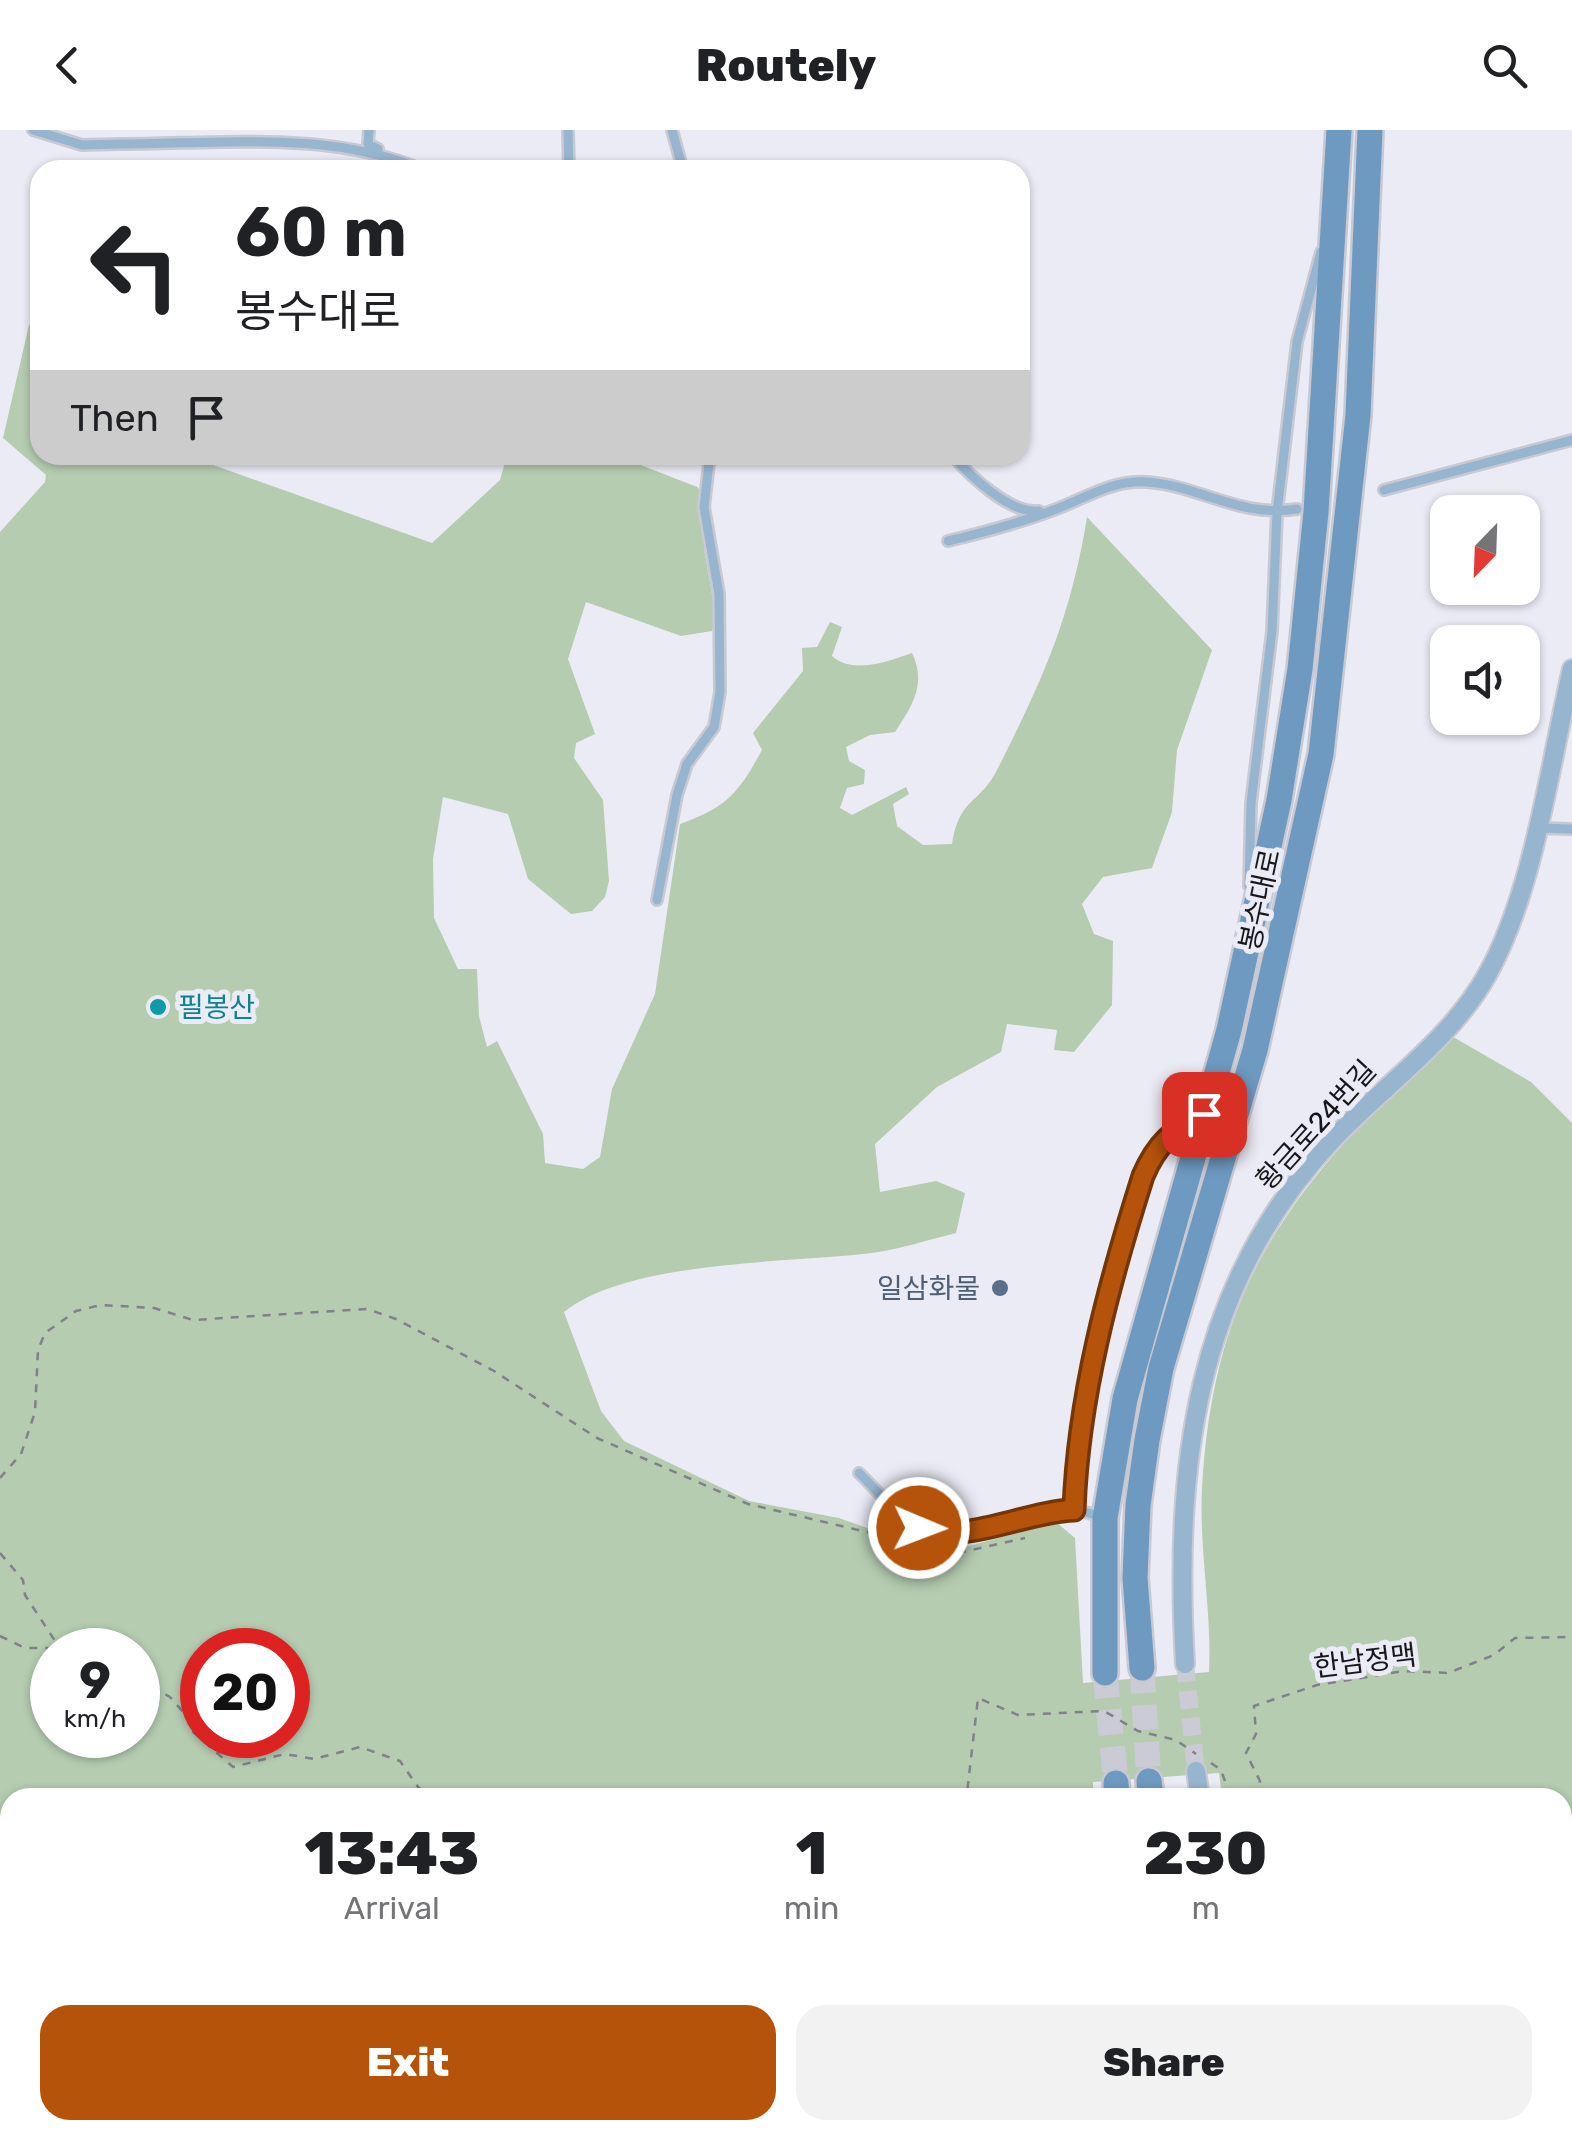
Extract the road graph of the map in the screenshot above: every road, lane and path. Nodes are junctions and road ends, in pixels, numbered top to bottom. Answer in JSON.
{"nodes":[{"id":1,"x":33,"y":130,"type":"edge"},
{"id":2,"x":370,"y":130,"type":"edge"},
{"id":3,"x":568,"y":130,"type":"edge"},
{"id":4,"x":672,"y":130,"type":"edge"},
{"id":5,"x":1339,"y":130,"type":"edge"},
{"id":6,"x":1370,"y":130,"type":"edge"},
{"id":7,"x":385,"y":152,"type":"junction"},
{"id":8,"x":402,"y":160,"type":"edge"},
{"id":9,"x":569,"y":160,"type":"edge"},
{"id":10,"x":680,"y":160,"type":"edge"},
{"id":11,"x":1336,"y":196,"type":"junction"},
{"id":12,"x":1572,"y":440,"type":"edge"},
{"id":13,"x":709,"y":465,"type":"edge"},
{"id":14,"x":961,"y":465,"type":"edge"},
{"id":15,"x":1384,"y":490,"type":"dead end"},
{"id":16,"x":1060,"y":508,"type":"junction"},
{"id":17,"x":1297,"y":509,"type":"dead end"},
{"id":18,"x":1277,"y":512,"type":"junction"},
{"id":19,"x":948,"y":541,"type":"dead end"},
{"id":20,"x":1572,"y":669,"type":"edge"},
{"id":21,"x":1567,"y":718,"type":"edge"},
{"id":22,"x":1536,"y":828,"type":"junction"},
{"id":23,"x":1572,"y":829,"type":"edge"},
{"id":24,"x":656,"y":900,"type":"dead end"},
{"id":25,"x":1248,"y":947,"type":"junction"},
{"id":26,"x":1204,"y":1114,"type":"junction"},
{"id":27,"x":859,"y":1473,"type":"dead end"},
{"id":28,"x":0,"y":1478,"type":"edge"},
{"id":29,"x":1074,"y":1510,"type":"junction"},
{"id":30,"x":1106,"y":1518,"type":"junction"},
{"id":31,"x":1025,"y":1538,"type":"dead end"},
{"id":32,"x":0,"y":1553,"type":"edge"},
{"id":33,"x":47,"y":1628,"type":"edge"},
{"id":34,"x":0,"y":1636,"type":"edge"},
{"id":35,"x":1572,"y":1637,"type":"edge"},
{"id":36,"x":30,"y":1648,"type":"edge"},
{"id":37,"x":1184,"y":1664,"type":"tunnel mouth"},
{"id":38,"x":1142,"y":1668,"type":"tunnel mouth"},
{"id":39,"x":1105,"y":1674,"type":"tunnel mouth"},
{"id":40,"x":160,"y":1691,"type":"edge"},
{"id":41,"x":1196,"y":1772,"type":"tunnel mouth"},
{"id":42,"x":418,"y":1788,"type":"edge"},
{"id":43,"x":968,"y":1788,"type":"edge"},
{"id":44,"x":1198,"y":1788,"type":"edge"},
{"id":45,"x":1227,"y":1788,"type":"edge"},
{"id":46,"x":1258,"y":1788,"type":"edge"}],
"edges":[{"from":1,"to":7,"type":"lane"},
{"from":2,"to":7,"type":"lane"},
{"from":3,"to":9,"type":"lane"},
{"from":4,"to":10,"type":"lane"},
{"from":5,"to":11,"type":"main road","name":"봉수대로"},
{"from":6,"to":38,"type":"main road","name":"봉수대로"},
{"from":7,"to":8,"type":"lane"},
{"from":11,"to":18,"type":"lane"},
{"from":11,"to":25,"type":"main road","name":"봉수대로"},
{"from":12,"to":15,"type":"lane"},
{"from":13,"to":24,"type":"lane"},
{"from":14,"to":16,"type":"lane"},
{"from":16,"to":18,"type":"lane"},
{"from":16,"to":19,"type":"lane"},
{"from":17,"to":18,"type":"lane"},
{"from":18,"to":25,"type":"lane"},
{"from":20,"to":21,"type":"street","name":"황금로24번길"},
{"from":21,"to":22,"type":"street","name":"황금로24번길"},
{"from":22,"to":23,"type":"lane"},
{"from":22,"to":37,"type":"street","name":"황금로24번길"},
{"from":25,"to":26,"type":"main road","name":"봉수대로"},
{"from":26,"to":29,"type":"lane"},
{"from":26,"to":30,"type":"main road","name":"봉수대로"},
{"from":27,"to":29,"type":"lane"},
{"from":28,"to":31,"type":"path"},
{"from":29,"to":30,"type":"lane"},
{"from":30,"to":39,"type":"main road","name":"봉수대로"},
{"from":32,"to":33,"type":"path"},
{"from":34,"to":36,"type":"path"},
{"from":35,"to":46,"type":"path","name":"한남정맥"},
{"from":40,"to":42,"type":"path"},
{"from":41,"to":44,"type":"street"},
{"from":43,"to":45,"type":"path"}]}
